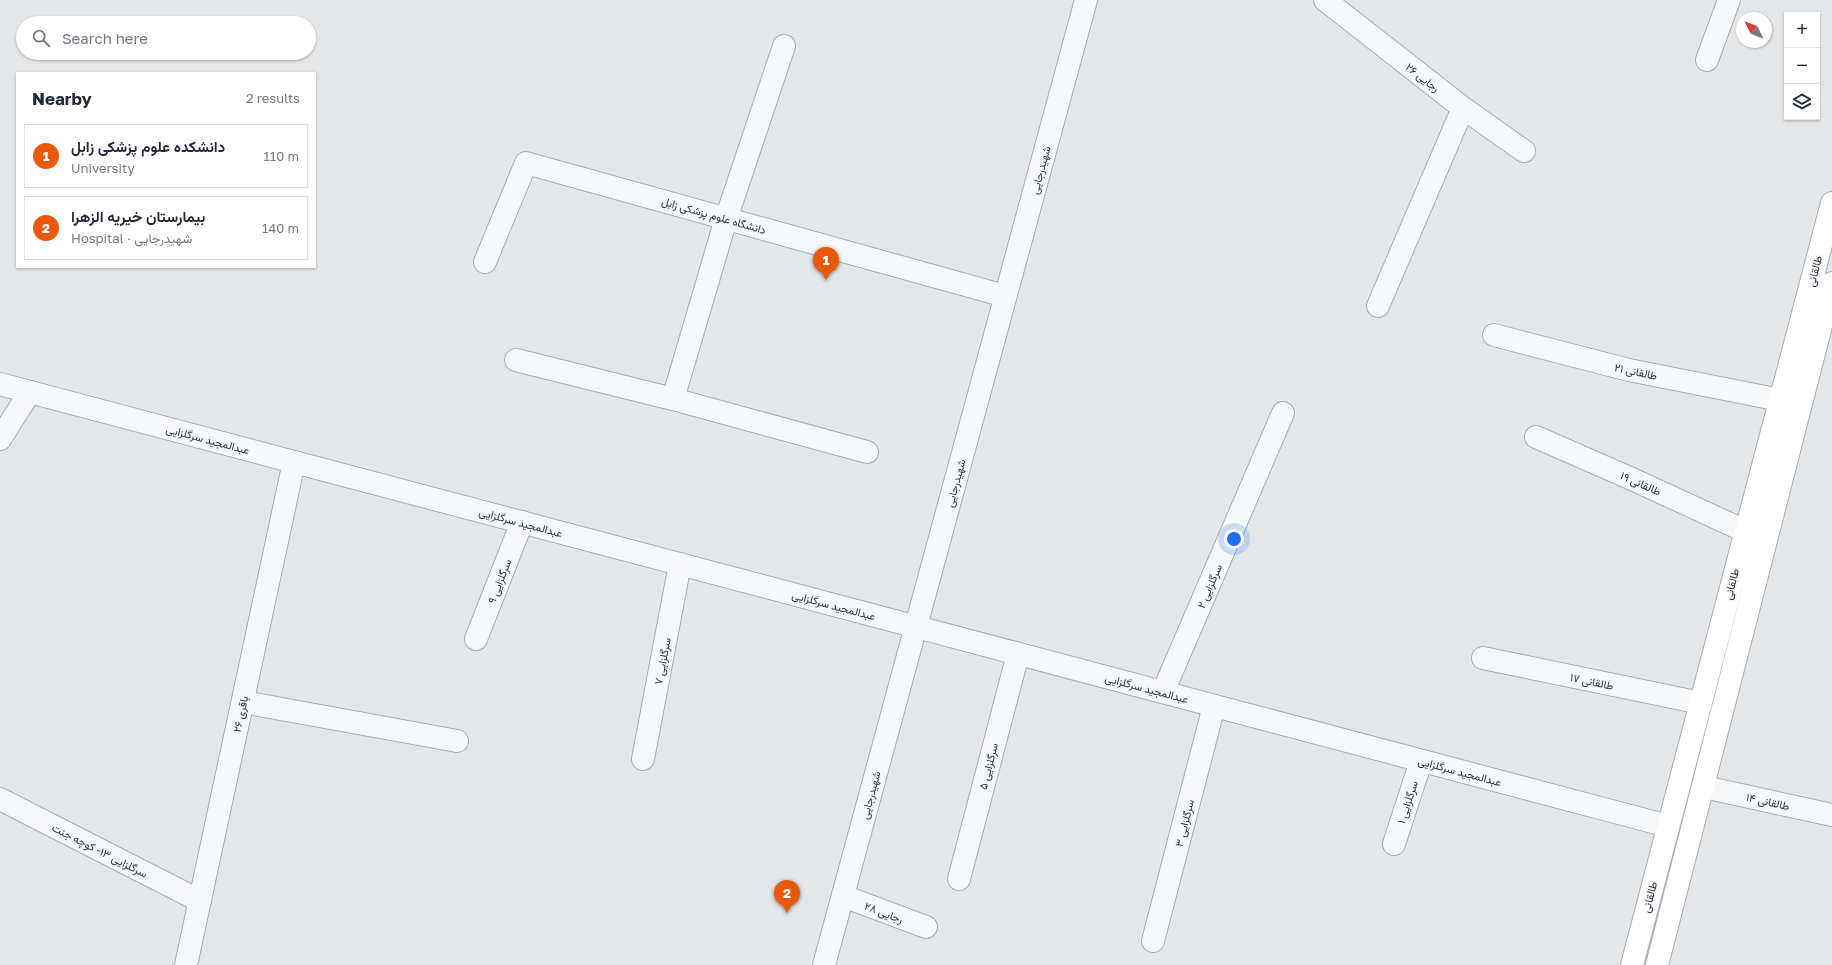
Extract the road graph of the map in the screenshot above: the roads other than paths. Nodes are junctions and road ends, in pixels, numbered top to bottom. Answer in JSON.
{"nodes":[{"id":1,"x":1086,"y":0,"type":"edge"},
{"id":2,"x":1325,"y":0,"type":"edge"},
{"id":3,"x":1729,"y":0,"type":"edge"},
{"id":4,"x":784,"y":46,"type":"dead end"},
{"id":5,"x":1707,"y":60,"type":"dead end"},
{"id":6,"x":1463,"y":108,"type":"junction"},
{"id":7,"x":1524,"y":151,"type":"dead end"},
{"id":8,"x":1832,"y":203,"type":"edge"},
{"id":9,"x":726,"y":219,"type":"junction"},
{"id":10,"x":485,"y":262,"type":"dead end"},
{"id":11,"x":1832,"y":283,"type":"edge"},
{"id":12,"x":1005,"y":296,"type":"junction"},
{"id":13,"x":1378,"y":306,"type":"dead end"},
{"id":14,"x":1494,"y":335,"type":"dead end"},
{"id":15,"x":516,"y":360,"type":"dead end"},
{"id":16,"x":0,"y":384,"type":"edge"},
{"id":17,"x":30,"y":392,"type":"junction"},
{"id":18,"x":673,"y":399,"type":"junction"},
{"id":19,"x":1780,"y":400,"type":"junction"},
{"id":20,"x":1283,"y":413,"type":"dead end"},
{"id":21,"x":1536,"y":437,"type":"dead end"},
{"id":22,"x":0,"y":439,"type":"edge"},
{"id":23,"x":867,"y":452,"type":"dead end"},
{"id":24,"x":294,"y":462,"type":"junction"},
{"id":25,"x":522,"y":522,"type":"junction"},
{"id":26,"x":1745,"y":531,"type":"junction"},
{"id":27,"x":680,"y":564,"type":"junction"},
{"id":28,"x":916,"y":627,"type":"junction"},
{"id":29,"x":476,"y":639,"type":"dead end"},
{"id":30,"x":1018,"y":654,"type":"junction"},
{"id":31,"x":1483,"y":658,"type":"dead end"},
{"id":32,"x":1163,"y":692,"type":"junction"},
{"id":33,"x":243,"y":702,"type":"junction"},
{"id":34,"x":1701,"y":703,"type":"junction"},
{"id":35,"x":1214,"y":706,"type":"junction"},
{"id":36,"x":457,"y":741,"type":"dead end"},
{"id":37,"x":643,"y":759,"type":"dead end"},
{"id":38,"x":1421,"y":761,"type":"junction"},
{"id":39,"x":1704,"y":787,"type":"junction"},
{"id":40,"x":0,"y":799,"type":"edge"},
{"id":41,"x":1832,"y":815,"type":"edge"},
{"id":42,"x":1668,"y":826,"type":"junction"},
{"id":43,"x":1394,"y":844,"type":"dead end"},
{"id":44,"x":959,"y":879,"type":"dead end"},
{"id":45,"x":843,"y":896,"type":"junction"},
{"id":46,"x":200,"y":901,"type":"junction"},
{"id":47,"x":926,"y":928,"type":"dead end"},
{"id":48,"x":1153,"y":940,"type":"dead end"},
{"id":49,"x":186,"y":965,"type":"edge"},
{"id":50,"x":824,"y":965,"type":"edge"},
{"id":51,"x":1632,"y":965,"type":"edge"},
{"id":52,"x":1657,"y":965,"type":"edge"}],
"edges":[{"from":1,"to":12,"type":"street","name":"شهیدرجایی"},
{"from":2,"to":6,"type":"street","name":"رجایی ۲۶"},
{"from":3,"to":5,"type":"street"},
{"from":4,"to":9,"type":"street"},
{"from":6,"to":7,"type":"street","name":"رجایی ۲۶"},
{"from":6,"to":13,"type":"street"},
{"from":8,"to":19,"type":"main road","name":"طالقانی"},
{"from":9,"to":10,"type":"street","name":"دانشگاه علوم پزشکی زابل"},
{"from":9,"to":12,"type":"street","name":"دانشگاه علوم پزشکی زابل"},
{"from":9,"to":18,"type":"street"},
{"from":11,"to":39,"type":"main road","name":"طالقانی"},
{"from":12,"to":28,"type":"street","name":"شهیدرجایی"},
{"from":14,"to":19,"type":"street","name":"طالقانی ۲۱"},
{"from":15,"to":18,"type":"street"},
{"from":16,"to":17,"type":"street","name":"عبدالمجید سرگلزایی"},
{"from":17,"to":22,"type":"street"},
{"from":17,"to":24,"type":"street","name":"عبدالمجید سرگلزایی"},
{"from":18,"to":23,"type":"street"},
{"from":19,"to":26,"type":"main road","name":"طالقانی"},
{"from":20,"to":32,"type":"street","name":"سرگلزایی ۲"},
{"from":21,"to":26,"type":"street","name":"طالقانی ۱۹"},
{"from":24,"to":25,"type":"street","name":"عبدالمجید سرگلزایی"},
{"from":24,"to":33,"type":"street","name":"باقری ۲۶"},
{"from":25,"to":27,"type":"street","name":"عبدالمجید سرگلزایی"},
{"from":25,"to":29,"type":"street","name":"سرگلزایی ۹"},
{"from":26,"to":34,"type":"main road","name":"طالقانی"},
{"from":27,"to":28,"type":"street","name":"عبدالمجید سرگلزایی"},
{"from":27,"to":37,"type":"street","name":"سرگلزایی ۷"},
{"from":28,"to":30,"type":"street","name":"عبدالمجید سرگلزایی"},
{"from":28,"to":45,"type":"street","name":"شهیدرجایی"},
{"from":30,"to":32,"type":"street","name":"عبدالمجید سرگلزایی"},
{"from":30,"to":44,"type":"street","name":"سرگلزایی ۵"},
{"from":31,"to":34,"type":"street","name":"طالقانی ۱۷"},
{"from":32,"to":35,"type":"street","name":"عبدالمجید سرگلزایی"},
{"from":33,"to":36,"type":"street"},
{"from":33,"to":46,"type":"street","name":"باقری ۲۶"},
{"from":34,"to":42,"type":"main road","name":"طالقانی"},
{"from":35,"to":38,"type":"street","name":"عبدالمجید سرگلزایی"},
{"from":35,"to":48,"type":"street","name":"سرگلزایی ۳"},
{"from":38,"to":42,"type":"street","name":"عبدالمجید سرگلزایی"},
{"from":38,"to":43,"type":"street","name":"سرگلزایی ۱"},
{"from":39,"to":41,"type":"street","name":"طالقانی ۱۴"},
{"from":39,"to":52,"type":"main road","name":"طالقانی"},
{"from":40,"to":46,"type":"street","name":"سرگلزایی ۱۳- کوچه جنت"},
{"from":42,"to":51,"type":"main road","name":"طالقانی"},
{"from":45,"to":47,"type":"street","name":"رجایی ۲۸"},
{"from":45,"to":50,"type":"street","name":"شهیدرجایی"},
{"from":46,"to":49,"type":"street","name":"باقری ۲۶"}]}
